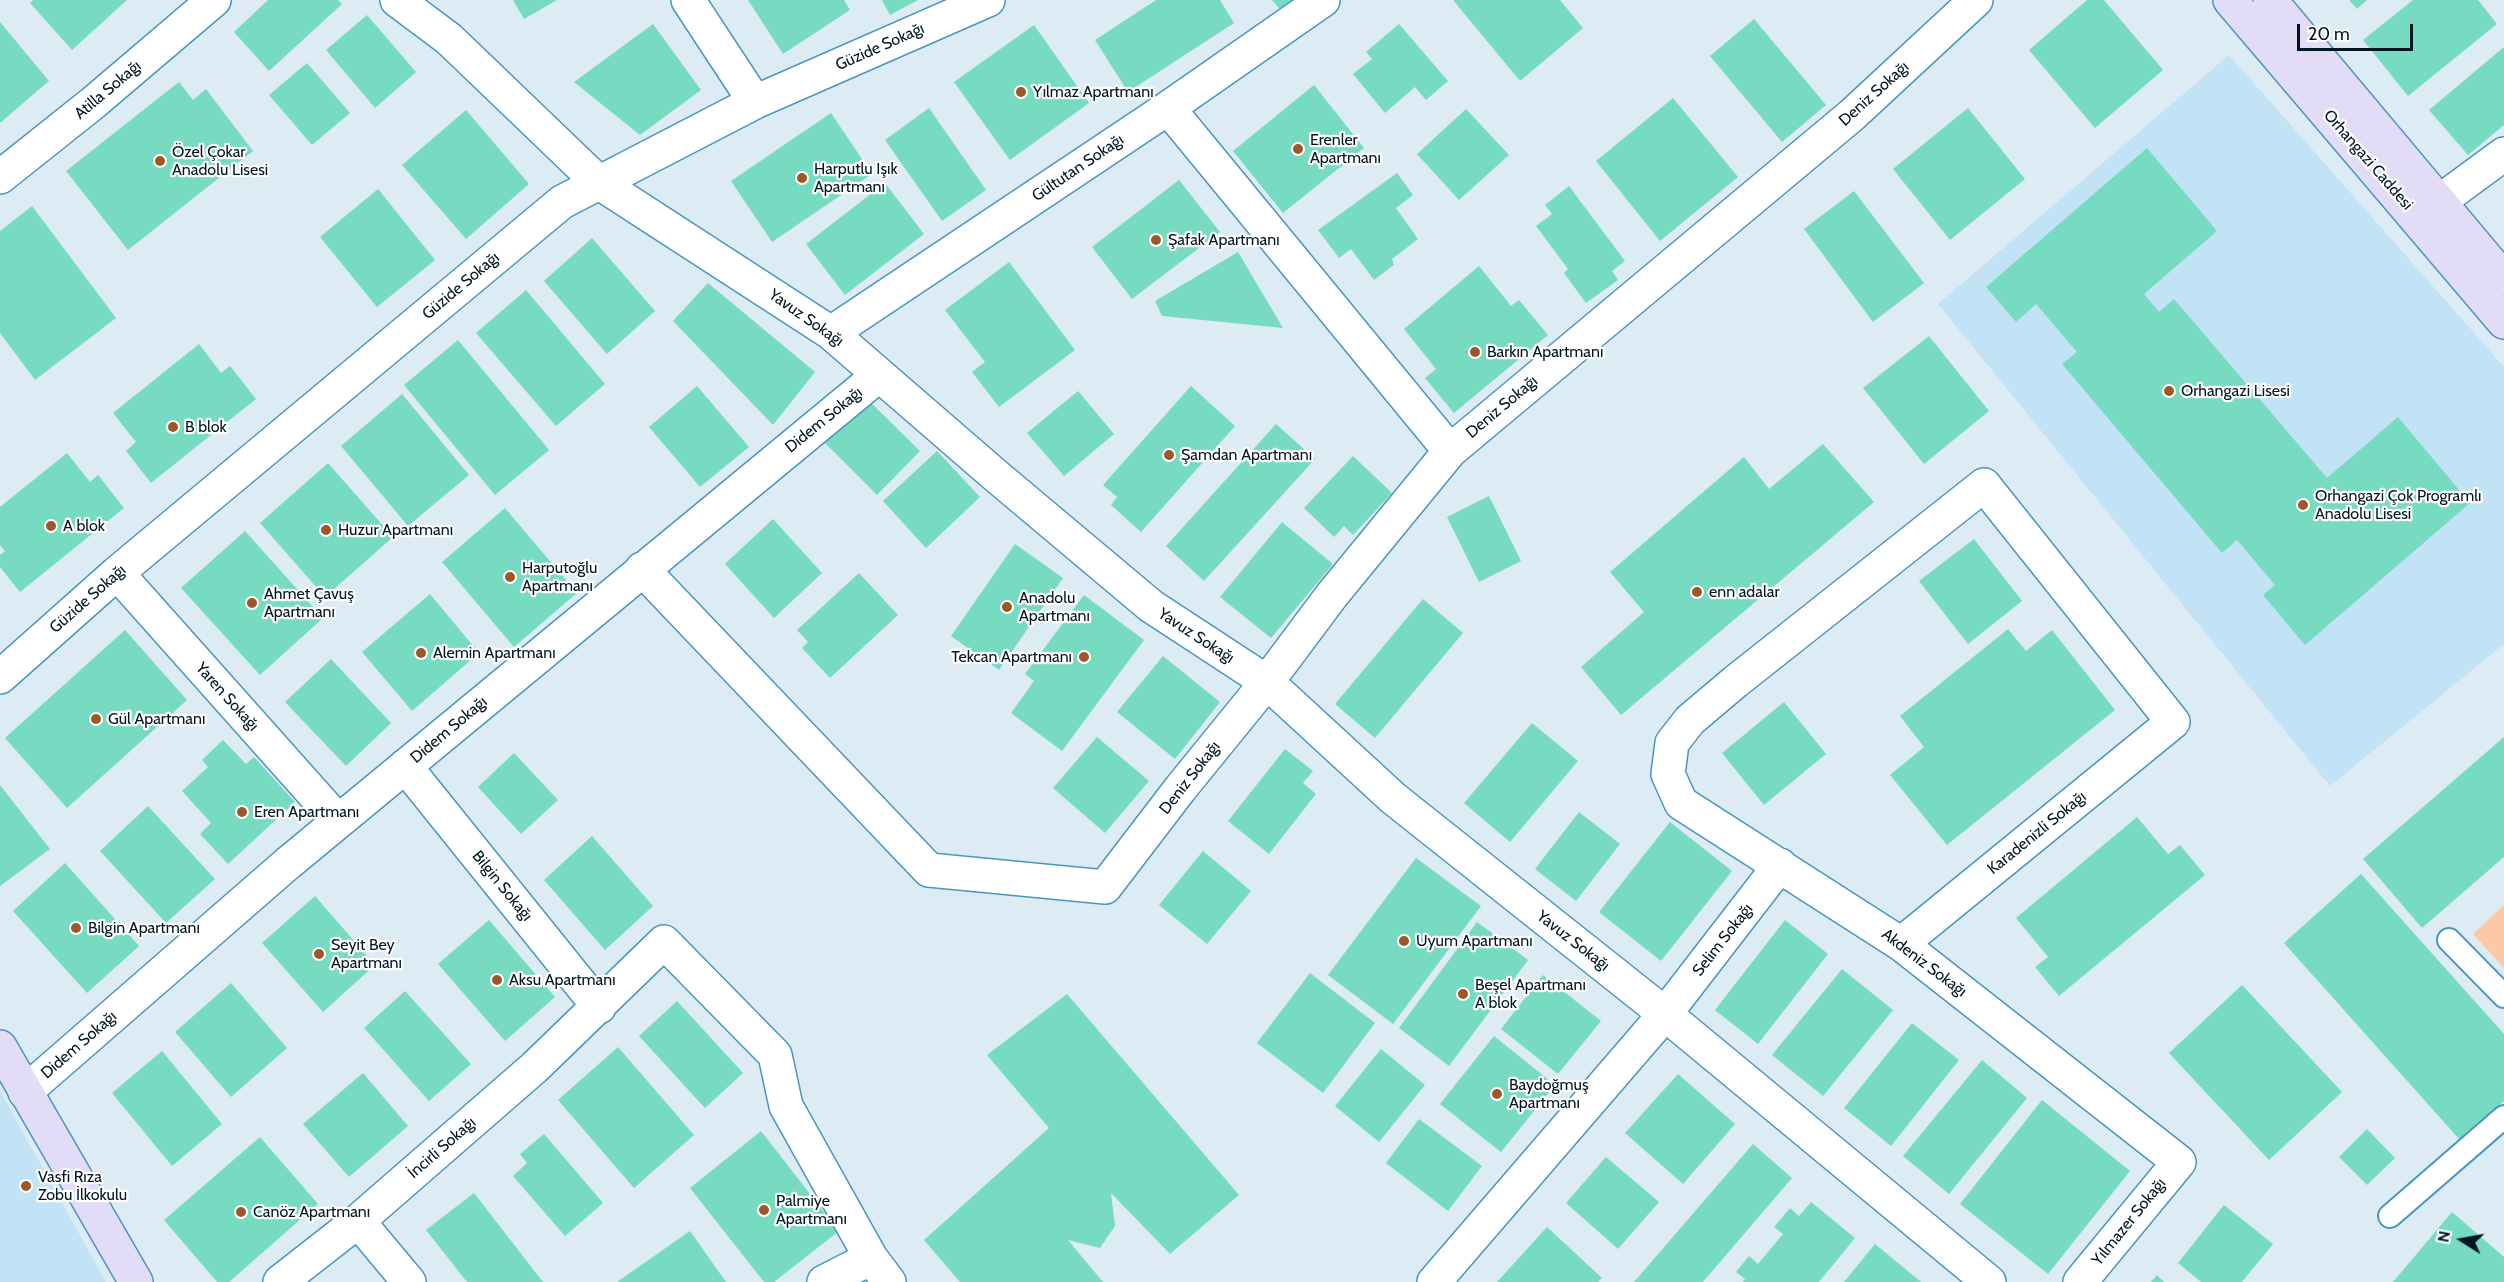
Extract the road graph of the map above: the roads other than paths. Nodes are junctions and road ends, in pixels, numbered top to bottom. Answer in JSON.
{"nodes":[{"id":1,"x":214,"y":0,"type":"edge"},
{"id":2,"x":397,"y":0,"type":"edge"},
{"id":3,"x":688,"y":0,"type":"edge"},
{"id":4,"x":988,"y":0,"type":"edge"},
{"id":5,"x":1323,"y":0,"type":"edge"},
{"id":6,"x":1976,"y":0,"type":"edge"},
{"id":7,"x":2230,"y":0,"type":"edge"},
{"id":8,"x":2270,"y":0,"type":"edge"},
{"id":9,"x":755,"y":102,"type":"junction"},
{"id":10,"x":1168,"y":108,"type":"junction"},
{"id":11,"x":2504,"y":154,"type":"edge"},
{"id":12,"x":0,"y":177,"type":"edge"},
{"id":13,"x":598,"y":182,"type":"junction"},
{"id":14,"x":2428,"y":209,"type":"junction"},
{"id":15,"x":2504,"y":279,"type":"edge"},
{"id":16,"x":2504,"y":322,"type":"edge"},
{"id":17,"x":831,"y":333,"type":"junction"},
{"id":18,"x":879,"y":375,"type":"junction"},
{"id":19,"x":1450,"y":451,"type":"junction"},
{"id":20,"x":642,"y":569,"type":"junction"},
{"id":21,"x":117,"y":573,"type":"junction"},
{"id":22,"x":0,"y":677,"type":"edge"},
{"id":23,"x":1267,"y":682,"type":"junction"},
{"id":24,"x":2173,"y":722,"type":"joint"},
{"id":25,"x":405,"y":766,"type":"junction"},
{"id":26,"x":338,"y":821,"type":"junction"},
{"id":27,"x":1780,"y":865,"type":"junction"},
{"id":28,"x":2449,"y":940,"type":"dead end"},
{"id":29,"x":1901,"y":944,"type":"junction"},
{"id":30,"x":2504,"y":996,"type":"edge"},
{"id":31,"x":599,"y":1007,"type":"junction"},
{"id":32,"x":1665,"y":1014,"type":"junction"},
{"id":33,"x":0,"y":1047,"type":"edge"},
{"id":34,"x":25,"y":1092,"type":"junction"},
{"id":35,"x":2504,"y":1117,"type":"edge"},
{"id":36,"x":2179,"y":1162,"type":"joint"},
{"id":37,"x":2390,"y":1216,"type":"dead end"},
{"id":38,"x":358,"y":1221,"type":"junction"},
{"id":39,"x":880,"y":1270,"type":"edge"},
{"id":40,"x":136,"y":1282,"type":"edge"},
{"id":41,"x":280,"y":1282,"type":"edge"},
{"id":42,"x":409,"y":1282,"type":"edge"},
{"id":43,"x":824,"y":1282,"type":"edge"},
{"id":44,"x":1434,"y":1282,"type":"edge"},
{"id":45,"x":1989,"y":1282,"type":"edge"},
{"id":46,"x":2080,"y":1282,"type":"edge"}],
"edges":[{"from":1,"to":12,"type":"street","name":"Atilla Sokağı"},
{"from":2,"to":13,"type":"street","name":"Yavuz Sokağı"},
{"from":3,"to":9,"type":"street"},
{"from":4,"to":9,"type":"street","name":"Güzide Sokağı"},
{"from":5,"to":10,"type":"street","name":"Gültutan Sokağı"},
{"from":6,"to":19,"type":"street","name":"Deniz Sokağı"},
{"from":7,"to":14,"type":"main road","name":"Orhangazi Caddesi"},
{"from":8,"to":14,"type":"main road","name":"Orhangazi Caddesi"},
{"from":9,"to":13,"type":"street","name":"Güzide Sokağı"},
{"from":10,"to":17,"type":"street","name":"Gültutan Sokağı"},
{"from":10,"to":19,"type":"street"},
{"from":11,"to":14,"type":"street"},
{"from":13,"to":17,"type":"street","name":"Yavuz Sokağı"},
{"from":13,"to":21,"type":"street","name":"Güzide Sokağı"},
{"from":14,"to":15,"type":"main road","name":"Orhangazi Caddesi"},
{"from":14,"to":16,"type":"main road","name":"Orhangazi Caddesi"},
{"from":17,"to":18,"type":"street","name":"Yavuz Sokağı"},
{"from":18,"to":20,"type":"street","name":"Didem Sokağı"},
{"from":18,"to":23,"type":"street","name":"Yavuz Sokağı"},
{"from":19,"to":23,"type":"street","name":"Deniz Sokağı"},
{"from":20,"to":23,"type":"street","name":"Deniz Sokağı"},
{"from":20,"to":25,"type":"street","name":"Didem Sokağı"},
{"from":21,"to":22,"type":"street","name":"Güzide Sokağı"},
{"from":21,"to":26,"type":"street","name":"Yaren Sokağı"},
{"from":23,"to":32,"type":"street","name":"Yavuz Sokağı"},
{"from":24,"to":27,"type":"street","name":"Akdeniz Sokağı"},
{"from":24,"to":29,"type":"street","name":"Karadenizli Sokağı"},
{"from":25,"to":26,"type":"street","name":"Didem Sokağı"},
{"from":25,"to":31,"type":"street","name":"Bilgin Sokağı"},
{"from":26,"to":34,"type":"street","name":"Didem Sokağı"},
{"from":27,"to":29,"type":"street","name":"Akdeniz Sokağı"},
{"from":27,"to":32,"type":"street","name":"Selim Sokağı"},
{"from":28,"to":30,"type":"lane"},
{"from":29,"to":36,"type":"street","name":"Akdeniz Sokağı"},
{"from":31,"to":38,"type":"street","name":"İncirli Sokağı"},
{"from":31,"to":39,"type":"street","name":"İncirli Sokağı"},
{"from":32,"to":44,"type":"street","name":"Selim Sokağı"},
{"from":32,"to":45,"type":"street","name":"Yavuz Sokağı"},
{"from":33,"to":34,"type":"main road"},
{"from":34,"to":40,"type":"main road"},
{"from":35,"to":37,"type":"lane"},
{"from":36,"to":46,"type":"street","name":"Yılmazer Sokağı"},
{"from":38,"to":41,"type":"street","name":"İncirli Sokağı"},
{"from":38,"to":42,"type":"street"},
{"from":39,"to":43,"type":"street"}]}
